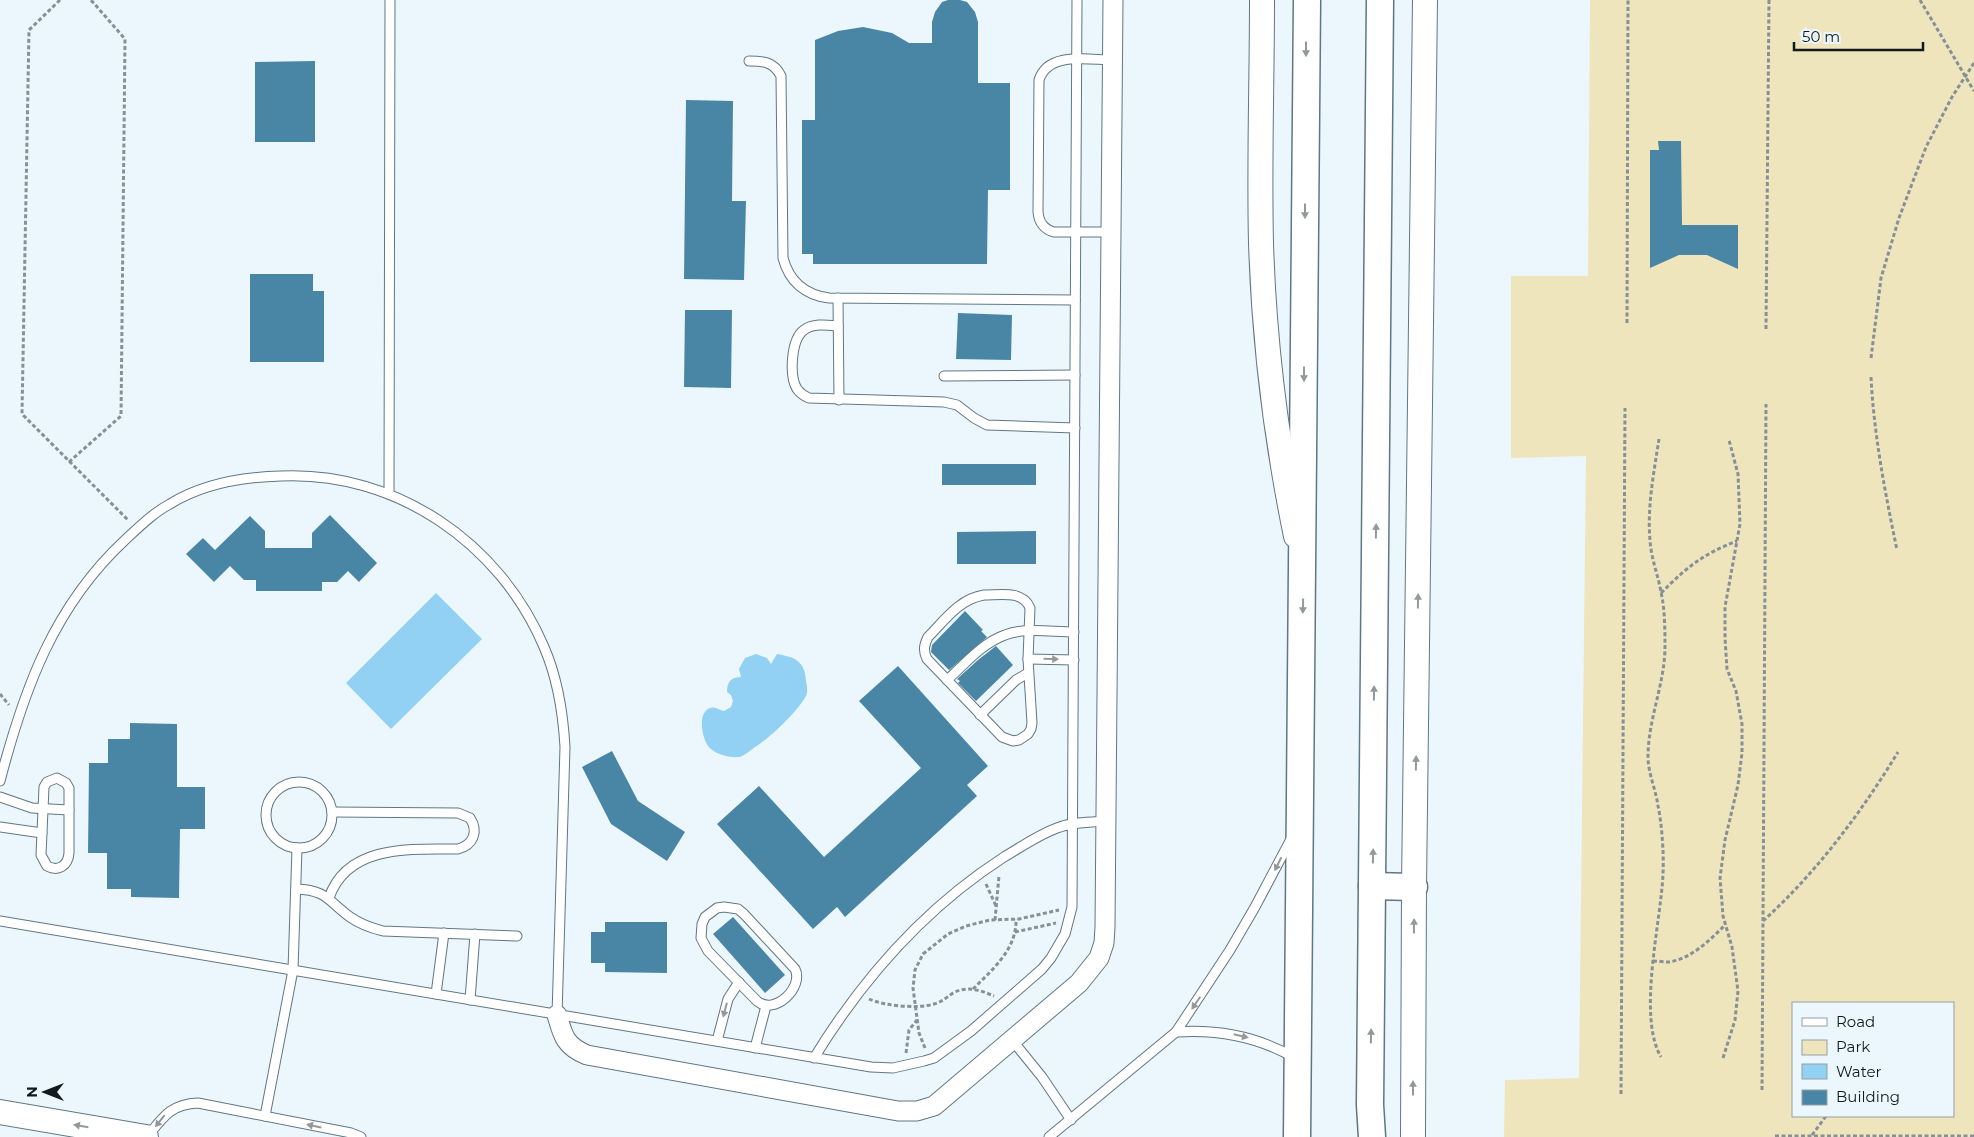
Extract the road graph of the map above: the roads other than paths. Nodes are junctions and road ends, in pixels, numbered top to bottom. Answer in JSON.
{"nodes":[{"id":1,"x":390,"y":0,"type":"edge"},
{"id":2,"x":1077,"y":0,"type":"edge"},
{"id":3,"x":1113,"y":0,"type":"edge"},
{"id":4,"x":1262,"y":0,"type":"edge"},
{"id":5,"x":1307,"y":0,"type":"edge"},
{"id":6,"x":1380,"y":0,"type":"edge"},
{"id":7,"x":1425,"y":0,"type":"edge"},
{"id":8,"x":1076,"y":60,"type":"junction"},
{"id":9,"x":1113,"y":60,"type":"junction"},
{"id":10,"x":749,"y":61,"type":"dead end"},
{"id":11,"x":1111,"y":232,"type":"junction"},
{"id":12,"x":1076,"y":233,"type":"junction"},
{"id":13,"x":838,"y":298,"type":"junction"},
{"id":14,"x":1075,"y":300,"type":"junction"},
{"id":15,"x":838,"y":326,"type":"junction"},
{"id":16,"x":1075,"y":375,"type":"junction"},
{"id":17,"x":944,"y":376,"type":"dead end"},
{"id":18,"x":839,"y":400,"type":"junction"},
{"id":19,"x":1075,"y":428,"type":"junction"},
{"id":20,"x":389,"y":494,"type":"junction"},
{"id":21,"x":1303,"y":568,"type":"junction"},
{"id":22,"x":1029,"y":631,"type":"junction"},
{"id":23,"x":1074,"y":632,"type":"junction"},
{"id":24,"x":1028,"y":658,"type":"junction"},
{"id":25,"x":1074,"y":660,"type":"junction"},
{"id":26,"x":1028,"y":673,"type":"junction"},
{"id":27,"x":947,"y":680,"type":"junction"},
{"id":28,"x":980,"y":715,"type":"junction"},
{"id":29,"x":0,"y":781,"type":"edge"},
{"id":30,"x":0,"y":797,"type":"edge"},
{"id":31,"x":43,"y":809,"type":"junction"},
{"id":32,"x":69,"y":810,"type":"junction"},
{"id":33,"x":332,"y":812,"type":"junction"},
{"id":34,"x":1300,"y":820,"type":"junction"},
{"id":35,"x":1106,"y":821,"type":"junction"},
{"id":36,"x":1073,"y":823,"type":"junction"},
{"id":37,"x":0,"y":827,"type":"edge"},
{"id":38,"x":42,"y":833,"type":"junction"},
{"id":39,"x":297,"y":848,"type":"junction"},
{"id":40,"x":1372,"y":886,"type":"junction"},
{"id":41,"x":1414,"y":888,"type":"junction"},
{"id":42,"x":296,"y":889,"type":"junction"},
{"id":43,"x":329,"y":898,"type":"junction"},
{"id":44,"x":0,"y":921,"type":"edge"},
{"id":45,"x":444,"y":933,"type":"junction"},
{"id":46,"x":474,"y":934,"type":"junction"},
{"id":47,"x":517,"y":936,"type":"dead end"},
{"id":48,"x":293,"y":970,"type":"junction"},
{"id":49,"x":739,"y":982,"type":"junction"},
{"id":50,"x":436,"y":994,"type":"junction"},
{"id":51,"x":470,"y":1000,"type":"junction"},
{"id":52,"x":766,"y":1006,"type":"junction"},
{"id":53,"x":558,"y":1014,"type":"junction"},
{"id":54,"x":1176,"y":1032,"type":"junction"},
{"id":55,"x":1012,"y":1040,"type":"junction"},
{"id":56,"x":717,"y":1042,"type":"junction"},
{"id":57,"x":755,"y":1048,"type":"junction"},
{"id":58,"x":814,"y":1058,"type":"junction"},
{"id":59,"x":1298,"y":1060,"type":"junction"},
{"id":60,"x":0,"y":1112,"type":"edge"},
{"id":61,"x":265,"y":1116,"type":"junction"},
{"id":62,"x":1071,"y":1120,"type":"junction"},
{"id":63,"x":147,"y":1137,"type":"edge"},
{"id":64,"x":361,"y":1137,"type":"edge"},
{"id":65,"x":1049,"y":1137,"type":"edge"},
{"id":66,"x":1297,"y":1137,"type":"edge"},
{"id":67,"x":1372,"y":1137,"type":"edge"},
{"id":68,"x":1414,"y":1137,"type":"edge"}],
"edges":[{"from":1,"to":20,"type":"lane"},
{"from":2,"to":8,"type":"lane"},
{"from":3,"to":9,"type":"street"},
{"from":4,"to":21,"type":"street"},
{"from":5,"to":21,"type":"main road","one_way":true},
{"from":40,"to":6,"type":"main road","one_way":true},
{"from":41,"to":7,"type":"street","one_way":true},
{"from":8,"to":9,"type":"lane"},
{"from":8,"to":12,"type":"lane"},
{"from":8,"to":12,"type":"lane"},
{"from":9,"to":11,"type":"street"},
{"from":10,"to":13,"type":"lane"},
{"from":11,"to":12,"type":"lane"},
{"from":11,"to":35,"type":"street"},
{"from":12,"to":14,"type":"lane"},
{"from":13,"to":14,"type":"lane"},
{"from":13,"to":15,"type":"lane"},
{"from":14,"to":16,"type":"lane"},
{"from":15,"to":18,"type":"lane"},
{"from":15,"to":18,"type":"lane"},
{"from":16,"to":17,"type":"lane"},
{"from":16,"to":19,"type":"lane"},
{"from":18,"to":19,"type":"lane"},
{"from":19,"to":23,"type":"lane"},
{"from":20,"to":29,"type":"lane"},
{"from":20,"to":53,"type":"lane"},
{"from":21,"to":34,"type":"main road","one_way":true},
{"from":22,"to":23,"type":"lane"},
{"from":22,"to":24,"type":"lane"},
{"from":22,"to":27,"type":"lane"},
{"from":22,"to":27,"type":"lane"},
{"from":23,"to":25,"type":"lane"},
{"from":24,"to":25,"type":"lane","one_way":true},
{"from":24,"to":26,"type":"lane"},
{"from":25,"to":36,"type":"lane"},
{"from":26,"to":28,"type":"lane"},
{"from":26,"to":28,"type":"lane"},
{"from":27,"to":28,"type":"lane"},
{"from":30,"to":31,"type":"lane"},
{"from":31,"to":32,"type":"lane"},
{"from":31,"to":32,"type":"lane"},
{"from":31,"to":38,"type":"lane"},
{"from":32,"to":38,"type":"lane"},
{"from":33,"to":39,"type":"lane"},
{"from":33,"to":39,"type":"lane"},
{"from":33,"to":43,"type":"lane"},
{"from":34,"to":54,"type":"lane","one_way":true},
{"from":34,"to":59,"type":"main road"},
{"from":35,"to":36,"type":"lane"},
{"from":35,"to":55,"type":"street"},
{"from":36,"to":58,"type":"lane"},
{"from":36,"to":58,"type":"lane"},
{"from":37,"to":38,"type":"lane"},
{"from":39,"to":42,"type":"lane"},
{"from":40,"to":41,"type":"main road"},
{"from":67,"to":40,"type":"main road","one_way":true},
{"from":68,"to":41,"type":"street","one_way":true},
{"from":42,"to":43,"type":"lane"},
{"from":42,"to":48,"type":"lane"},
{"from":43,"to":45,"type":"lane"},
{"from":44,"to":48,"type":"lane"},
{"from":45,"to":46,"type":"lane"},
{"from":45,"to":50,"type":"lane"},
{"from":46,"to":47,"type":"lane"},
{"from":46,"to":51,"type":"lane"},
{"from":48,"to":50,"type":"lane"},
{"from":48,"to":61,"type":"lane"},
{"from":49,"to":52,"type":"lane"},
{"from":49,"to":52,"type":"lane"},
{"from":49,"to":56,"type":"lane","one_way":true},
{"from":50,"to":51,"type":"lane"},
{"from":51,"to":53,"type":"lane"},
{"from":52,"to":57,"type":"lane"},
{"from":53,"to":55,"type":"street"},
{"from":53,"to":56,"type":"lane"},
{"from":54,"to":59,"type":"lane","one_way":true},
{"from":54,"to":62,"type":"lane"},
{"from":55,"to":62,"type":"lane"},
{"from":56,"to":57,"type":"lane"},
{"from":57,"to":58,"type":"lane"},
{"from":59,"to":66,"type":"main road"},
{"from":63,"to":60,"type":"street","one_way":true},
{"from":61,"to":63,"type":"lane","one_way":true},
{"from":64,"to":61,"type":"lane","one_way":true},
{"from":62,"to":65,"type":"lane"}]}
